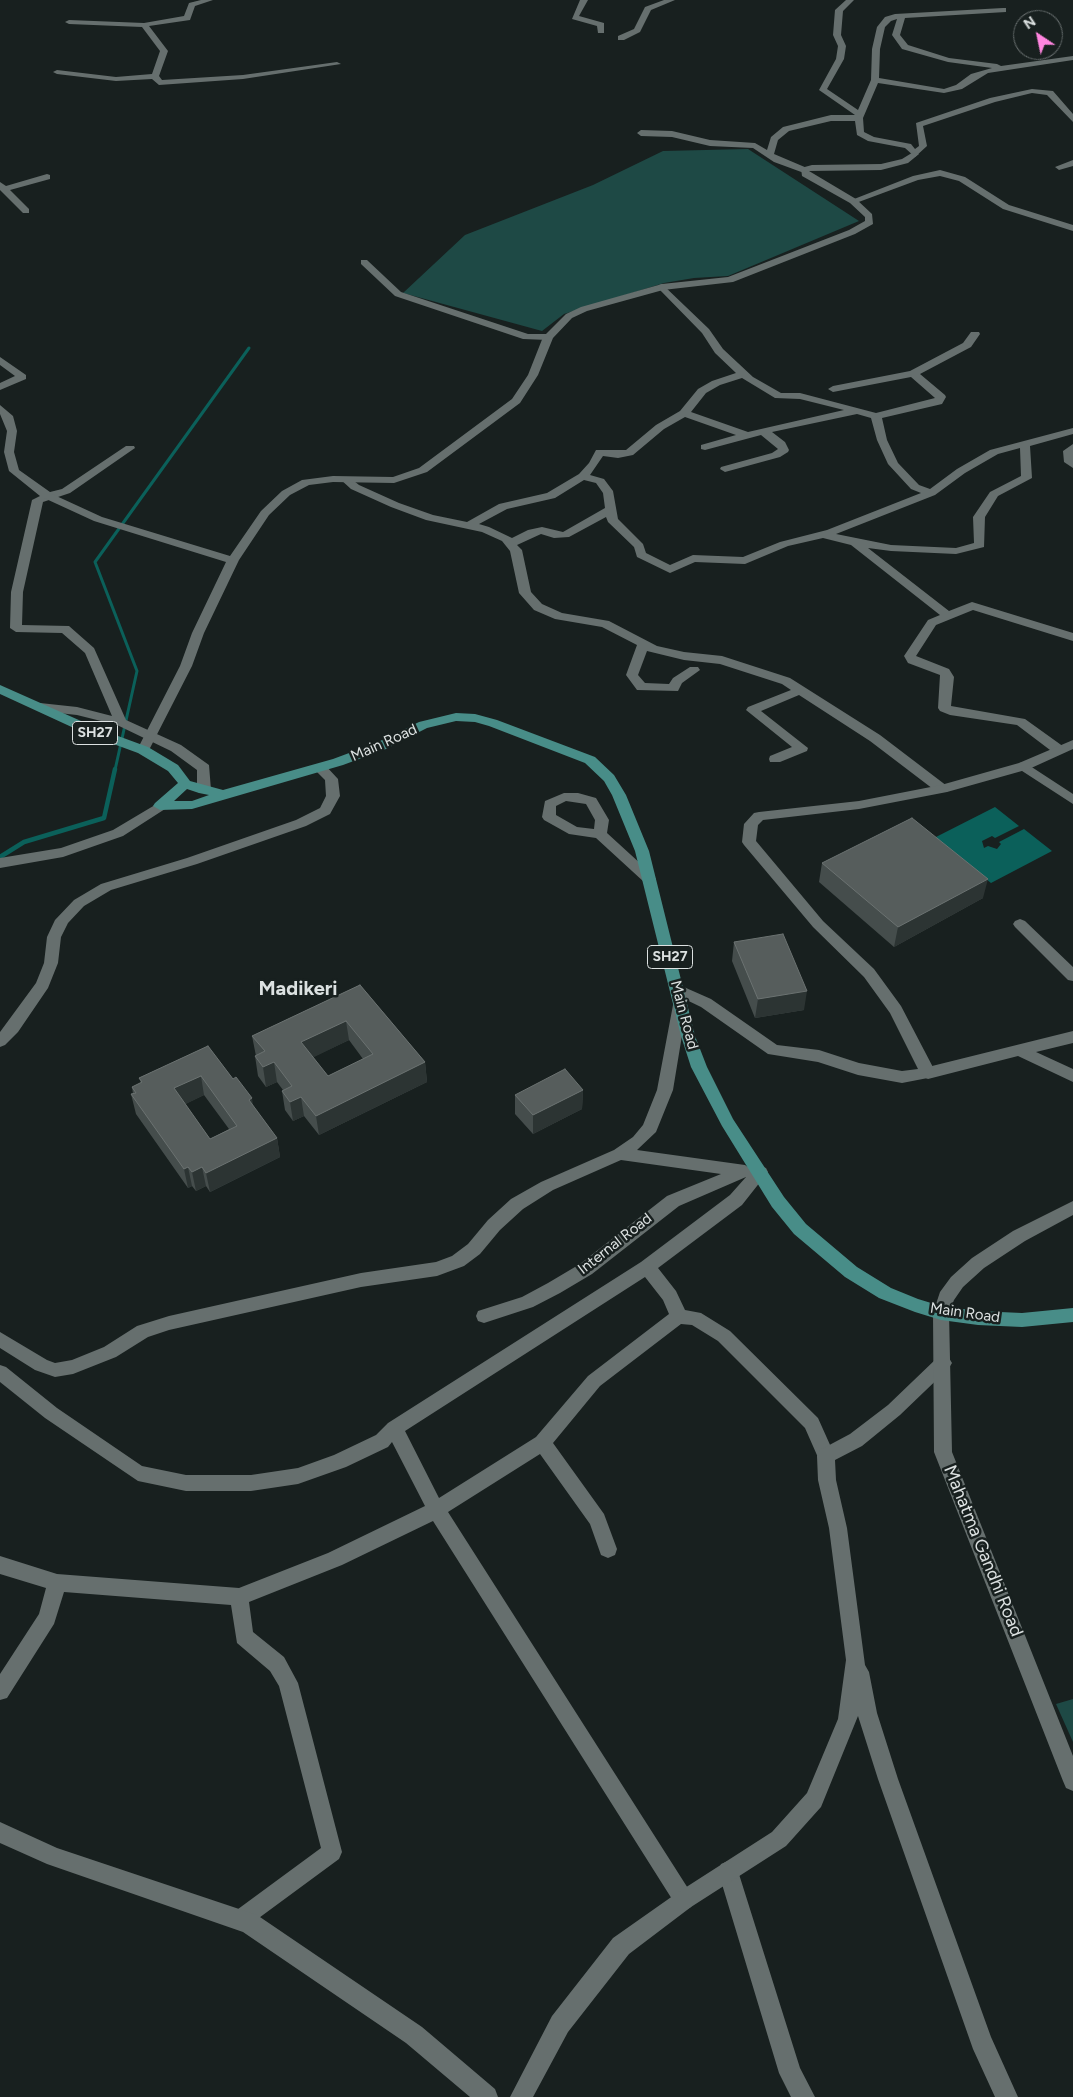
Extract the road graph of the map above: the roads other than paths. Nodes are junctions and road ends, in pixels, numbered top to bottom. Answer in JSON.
{"nodes":[{"id":1,"x":209,"y":0,"type":"edge"},
{"id":2,"x":584,"y":0,"type":"edge"},
{"id":3,"x":671,"y":0,"type":"edge"},
{"id":4,"x":850,"y":0,"type":"edge"},
{"id":5,"x":1003,"y":10,"type":"dead end"},
{"id":6,"x":902,"y":15,"type":"junction"},
{"id":7,"x":69,"y":22,"type":"dead end"},
{"id":8,"x":144,"y":25,"type":"junction"},
{"id":9,"x":601,"y":31,"type":"dead end"},
{"id":10,"x":621,"y":38,"type":"dead end"},
{"id":11,"x":1073,"y":58,"type":"edge"},
{"id":12,"x":337,"y":64,"type":"dead end"},
{"id":13,"x":1004,"y":68,"type":"junction"},
{"id":14,"x":57,"y":72,"type":"dead end"},
{"id":15,"x":155,"y":76,"type":"junction"},
{"id":16,"x":876,"y":80,"type":"junction"},
{"id":17,"x":950,"y":90,"type":"junction"},
{"id":18,"x":960,"y":94,"type":"dead end"},
{"id":19,"x":969,"y":98,"type":"dead end"},
{"id":20,"x":985,"y":102,"type":"junction"},
{"id":21,"x":860,"y":117,"type":"junction"},
{"id":22,"x":1073,"y":119,"type":"edge"},
{"id":23,"x":641,"y":133,"type":"dead end"},
{"id":24,"x":770,"y":154,"type":"junction"},
{"id":25,"x":915,"y":154,"type":"junction"},
{"id":26,"x":1073,"y":163,"type":"edge"},
{"id":27,"x":1059,"y":167,"type":"dead end"},
{"id":28,"x":804,"y":170,"type":"junction"},
{"id":29,"x":47,"y":177,"type":"dead end"},
{"id":30,"x":2,"y":187,"type":"edge"},
{"id":31,"x":853,"y":201,"type":"junction"},
{"id":32,"x":26,"y":211,"type":"dead end"},
{"id":33,"x":1073,"y":228,"type":"edge"},
{"id":34,"x":364,"y":262,"type":"dead end"},
{"id":35,"x":662,"y":287,"type":"junction"},
{"id":36,"x":975,"y":334,"type":"dead end"},
{"id":37,"x":548,"y":337,"type":"junction"},
{"id":38,"x":0,"y":360,"type":"edge"},
{"id":39,"x":743,"y":374,"type":"junction"},
{"id":40,"x":913,"y":374,"type":"junction"},
{"id":41,"x":0,"y":387,"type":"edge"},
{"id":42,"x":833,"y":389,"type":"dead end"},
{"id":43,"x":0,"y":408,"type":"edge"},
{"id":44,"x":860,"y":411,"type":"junction"},
{"id":45,"x":684,"y":413,"type":"junction"},
{"id":46,"x":876,"y":416,"type":"junction"},
{"id":47,"x":763,"y":431,"type":"junction"},
{"id":48,"x":1073,"y":431,"type":"edge"},
{"id":49,"x":746,"y":435,"type":"junction"},
{"id":50,"x":1025,"y":444,"type":"junction"},
{"id":51,"x":705,"y":447,"type":"dead end"},
{"id":52,"x":1073,"y":447,"type":"edge"},
{"id":53,"x":130,"y":448,"type":"dead end"},
{"id":54,"x":1073,"y":465,"type":"edge"},
{"id":55,"x":725,"y":469,"type":"dead end"},
{"id":56,"x":582,"y":476,"type":"junction"},
{"id":57,"x":345,"y":479,"type":"junction"},
{"id":58,"x":931,"y":494,"type":"junction"},
{"id":59,"x":48,"y":496,"type":"junction"},
{"id":60,"x":610,"y":510,"type":"junction"},
{"id":61,"x":470,"y":526,"type":"junction"},
{"id":62,"x":822,"y":534,"type":"junction"},
{"id":63,"x":853,"y":542,"type":"junction"},
{"id":64,"x":510,"y":544,"type":"junction"},
{"id":65,"x":233,"y":560,"type":"junction"},
{"id":66,"x":948,"y":616,"type":"junction"},
{"id":67,"x":1073,"y":637,"type":"edge"},
{"id":68,"x":643,"y":644,"type":"junction"},
{"id":69,"x":694,"y":670,"type":"dead end"},
{"id":70,"x":0,"y":689,"type":"edge"},
{"id":71,"x":801,"y":690,"type":"junction"},
{"id":72,"x":40,"y":707,"type":"junction"},
{"id":73,"x":121,"y":722,"type":"junction"},
{"id":74,"x":150,"y":736,"type":"junction"},
{"id":75,"x":1073,"y":744,"type":"edge"},
{"id":76,"x":143,"y":750,"type":"junction"},
{"id":77,"x":1059,"y":750,"type":"junction"},
{"id":78,"x":776,"y":759,"type":"dead end"},
{"id":79,"x":1024,"y":766,"type":"junction"},
{"id":80,"x":320,"y":768,"type":"junction"},
{"id":81,"x":185,"y":784,"type":"junction"},
{"id":82,"x":942,"y":789,"type":"junction"},
{"id":83,"x":204,"y":790,"type":"junction"},
{"id":84,"x":223,"y":794,"type":"junction"},
{"id":85,"x":1073,"y":800,"type":"edge"},
{"id":86,"x":160,"y":806,"type":"junction"},
{"id":87,"x":600,"y":834,"type":"dead end"},
{"id":88,"x":0,"y":863,"type":"edge"},
{"id":89,"x":649,"y":879,"type":"junction"},
{"id":90,"x":1020,"y":924,"type":"dead end"},
{"id":91,"x":1073,"y":976,"type":"edge"},
{"id":92,"x":679,"y":997,"type":"junction"},
{"id":93,"x":1073,"y":1037,"type":"edge"},
{"id":94,"x":0,"y":1041,"type":"edge"},
{"id":95,"x":1018,"y":1050,"type":"junction"},
{"id":96,"x":928,"y":1073,"type":"junction"},
{"id":97,"x":1073,"y":1076,"type":"edge"},
{"id":98,"x":620,"y":1154,"type":"junction"},
{"id":99,"x":752,"y":1172,"type":"junction"},
{"id":100,"x":1073,"y":1207,"type":"edge"},
{"id":101,"x":647,"y":1267,"type":"junction"},
{"id":102,"x":941,"y":1313,"type":"junction"},
{"id":103,"x":1073,"y":1315,"type":"edge"},
{"id":104,"x":484,"y":1316,"type":"dead end"},
{"id":105,"x":679,"y":1317,"type":"junction"},
{"id":106,"x":0,"y":1339,"type":"edge"},
{"id":107,"x":943,"y":1363,"type":"junction"},
{"id":108,"x":0,"y":1372,"type":"edge"},
{"id":109,"x":394,"y":1428,"type":"junction"},
{"id":110,"x":542,"y":1443,"type":"junction"},
{"id":111,"x":826,"y":1456,"type":"junction"},
{"id":112,"x":436,"y":1510,"type":"junction"},
{"id":113,"x":608,"y":1550,"type":"dead end"},
{"id":114,"x":0,"y":1565,"type":"edge"},
{"id":115,"x":57,"y":1583,"type":"junction"},
{"id":116,"x":239,"y":1597,"type":"junction"},
{"id":117,"x":856,"y":1660,"type":"junction"},
{"id":118,"x":0,"y":1691,"type":"edge"},
{"id":119,"x":1073,"y":1780,"type":"edge"},
{"id":120,"x":0,"y":1832,"type":"edge"},
{"id":121,"x":728,"y":1872,"type":"junction"},
{"id":122,"x":684,"y":1900,"type":"junction"},
{"id":123,"x":241,"y":1919,"type":"junction"},
{"id":124,"x":487,"y":2097,"type":"edge"},
{"id":125,"x":521,"y":2097,"type":"edge"},
{"id":126,"x":804,"y":2097,"type":"edge"},
{"id":127,"x":1007,"y":2097,"type":"edge"}],
"edges":[{"from":1,"to":8,"type":"street"},
{"from":2,"to":9,"type":"street"},
{"from":3,"to":10,"type":"street"},
{"from":4,"to":21,"type":"street"},
{"from":5,"to":6,"type":"street"},
{"from":6,"to":13,"type":"street"},
{"from":6,"to":16,"type":"street"},
{"from":7,"to":8,"type":"street"},
{"from":8,"to":15,"type":"street"},
{"from":11,"to":13,"type":"street"},
{"from":12,"to":15,"type":"street"},
{"from":13,"to":17,"type":"street"},
{"from":14,"to":15,"type":"street"},
{"from":16,"to":17,"type":"street"},
{"from":16,"to":21,"type":"street"},
{"from":17,"to":18,"type":"street"},
{"from":19,"to":20,"type":"street"},
{"from":20,"to":22,"type":"street"},
{"from":20,"to":25,"type":"street"},
{"from":21,"to":24,"type":"street"},
{"from":21,"to":25,"type":"street"},
{"from":23,"to":24,"type":"street"},
{"from":24,"to":28,"type":"street"},
{"from":25,"to":28,"type":"street"},
{"from":26,"to":27,"type":"street"},
{"from":28,"to":31,"type":"street"},
{"from":29,"to":30,"type":"street"},
{"from":30,"to":32,"type":"street"},
{"from":31,"to":33,"type":"street"},
{"from":31,"to":35,"type":"street"},
{"from":34,"to":37,"type":"street"},
{"from":35,"to":37,"type":"street"},
{"from":35,"to":39,"type":"street"},
{"from":36,"to":40,"type":"street"},
{"from":37,"to":57,"type":"street"},
{"from":38,"to":41,"type":"street"},
{"from":39,"to":44,"type":"street"},
{"from":39,"to":45,"type":"street"},
{"from":40,"to":42,"type":"street"},
{"from":40,"to":46,"type":"street"},
{"from":43,"to":59,"type":"street"},
{"from":44,"to":46,"type":"street"},
{"from":44,"to":47,"type":"street"},
{"from":45,"to":49,"type":"street"},
{"from":45,"to":56,"type":"street"},
{"from":46,"to":58,"type":"street"},
{"from":47,"to":49,"type":"street"},
{"from":47,"to":55,"type":"street"},
{"from":48,"to":50,"type":"street"},
{"from":49,"to":51,"type":"street"},
{"from":50,"to":58,"type":"street"},
{"from":50,"to":63,"type":"street"},
{"from":52,"to":54,"type":"street"},
{"from":53,"to":59,"type":"street"},
{"from":56,"to":60,"type":"street"},
{"from":56,"to":61,"type":"street"},
{"from":57,"to":61,"type":"street"},
{"from":57,"to":65,"type":"street"},
{"from":58,"to":62,"type":"street"},
{"from":59,"to":65,"type":"street"},
{"from":59,"to":73,"type":"street"},
{"from":60,"to":62,"type":"street"},
{"from":60,"to":64,"type":"street"},
{"from":61,"to":64,"type":"street"},
{"from":62,"to":63,"type":"street"},
{"from":63,"to":66,"type":"street"},
{"from":64,"to":68,"type":"street"},
{"from":65,"to":74,"type":"street"},
{"from":66,"to":67,"type":"street"},
{"from":66,"to":77,"type":"street"},
{"from":68,"to":69,"type":"street"},
{"from":68,"to":71,"type":"street"},
{"from":70,"to":72,"type":"main road","number":"SH27"},
{"from":71,"to":78,"type":"street"},
{"from":71,"to":82,"type":"street"},
{"from":72,"to":73,"type":"street"},
{"from":72,"to":76,"type":"main road","number":"SH27"},
{"from":73,"to":74,"type":"street"},
{"from":74,"to":76,"type":"street"},
{"from":74,"to":83,"type":"street"},
{"from":75,"to":77,"type":"street"},
{"from":76,"to":81,"type":"main road","number":"SH27"},
{"from":77,"to":79,"type":"street"},
{"from":79,"to":82,"type":"street"},
{"from":79,"to":85,"type":"street"},
{"from":80,"to":84,"type":"main road","name":"Main Road","number":"SH27"},
{"from":80,"to":89,"type":"main road","name":"Main Road","number":"SH27"},
{"from":80,"to":94,"type":"street"},
{"from":81,"to":83,"type":"main road","number":"SH27"},
{"from":81,"to":86,"type":"main road"},
{"from":82,"to":96,"type":"street"},
{"from":83,"to":84,"type":"main road","number":"SH27"},
{"from":84,"to":86,"type":"main road","number":"SH27"},
{"from":86,"to":88,"type":"street"},
{"from":87,"to":89,"type":"street"},
{"from":89,"to":92,"type":"main road","name":"Main Road","number":"SH27"},
{"from":90,"to":91,"type":"street"},
{"from":92,"to":96,"type":"street"},
{"from":92,"to":98,"type":"street"},
{"from":92,"to":99,"type":"main road","name":"Main Road","number":"SH27"},
{"from":93,"to":95,"type":"street"},
{"from":95,"to":96,"type":"street"},
{"from":95,"to":97,"type":"street"},
{"from":98,"to":99,"type":"street"},
{"from":98,"to":106,"type":"street"},
{"from":99,"to":101,"type":"street"},
{"from":99,"to":102,"type":"main road","name":"Main Road","number":"SH27"},
{"from":99,"to":104,"type":"street","name":"Internal Road"},
{"from":100,"to":102,"type":"street"},
{"from":101,"to":105,"type":"street"},
{"from":101,"to":109,"type":"street"},
{"from":102,"to":103,"type":"main road","name":"Main Road","number":"SH27"},
{"from":102,"to":107,"type":"street","name":"Mahatma Gandhi Road"},
{"from":105,"to":110,"type":"street"},
{"from":105,"to":111,"type":"street"},
{"from":107,"to":111,"type":"street"},
{"from":107,"to":119,"type":"street","name":"Mahatma Gandhi Road"},
{"from":108,"to":109,"type":"street"},
{"from":109,"to":112,"type":"street"},
{"from":110,"to":112,"type":"street"},
{"from":110,"to":113,"type":"street"},
{"from":111,"to":117,"type":"street"},
{"from":112,"to":116,"type":"street"},
{"from":112,"to":122,"type":"street"},
{"from":114,"to":115,"type":"street"},
{"from":115,"to":116,"type":"street"},
{"from":115,"to":118,"type":"street"},
{"from":116,"to":123,"type":"street"},
{"from":117,"to":121,"type":"street"},
{"from":117,"to":127,"type":"street"},
{"from":120,"to":123,"type":"street"},
{"from":121,"to":122,"type":"street"},
{"from":121,"to":126,"type":"street"},
{"from":122,"to":125,"type":"street"},
{"from":123,"to":124,"type":"street"}]}
